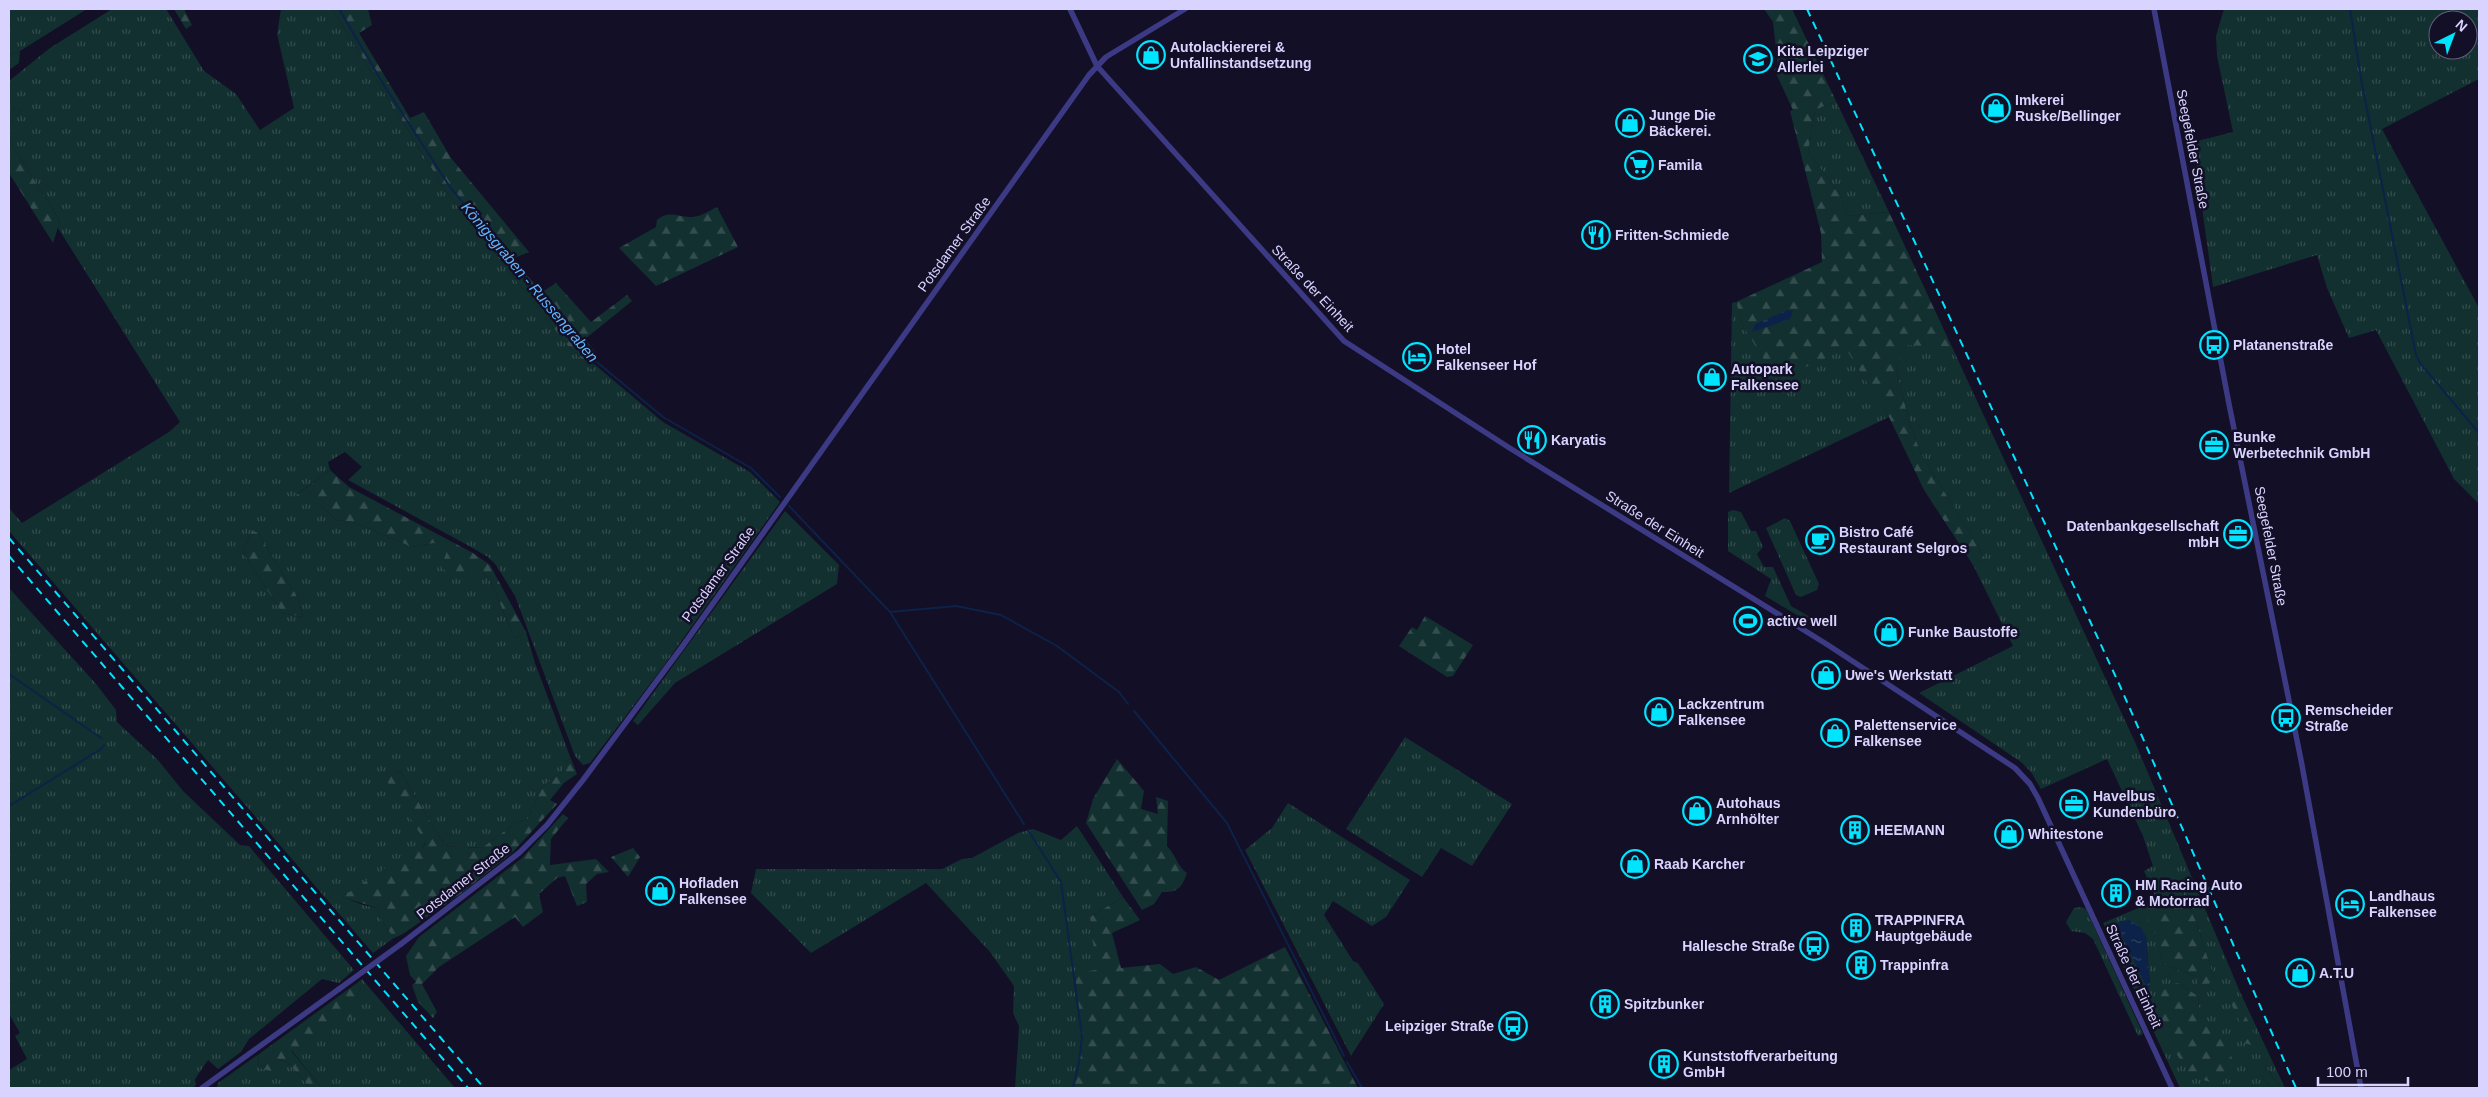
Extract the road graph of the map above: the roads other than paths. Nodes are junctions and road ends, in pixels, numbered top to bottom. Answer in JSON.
{"nodes":[{"id":1,"x":1070,"y":9,"type":"edge"},
{"id":2,"x":1185,"y":9,"type":"edge"},
{"id":3,"x":2154,"y":9,"type":"edge"},
{"id":4,"x":1097,"y":66,"type":"junction"},
{"id":5,"x":202,"y":1088,"type":"edge"},
{"id":6,"x":2172,"y":1088,"type":"edge"},
{"id":7,"x":2362,"y":1088,"type":"edge"}],
"edges":[{"from":1,"to":4,"type":"street","name":"Straße der Einheit"},
{"from":2,"to":4,"type":"street","name":"Potsdamer Straße"},
{"from":3,"to":7,"type":"street","name":"Seegefelder Straße"},
{"from":4,"to":5,"type":"street","name":"Potsdamer Straße","bridge":true},
{"from":4,"to":6,"type":"street","name":"Straße der Einheit"}]}
